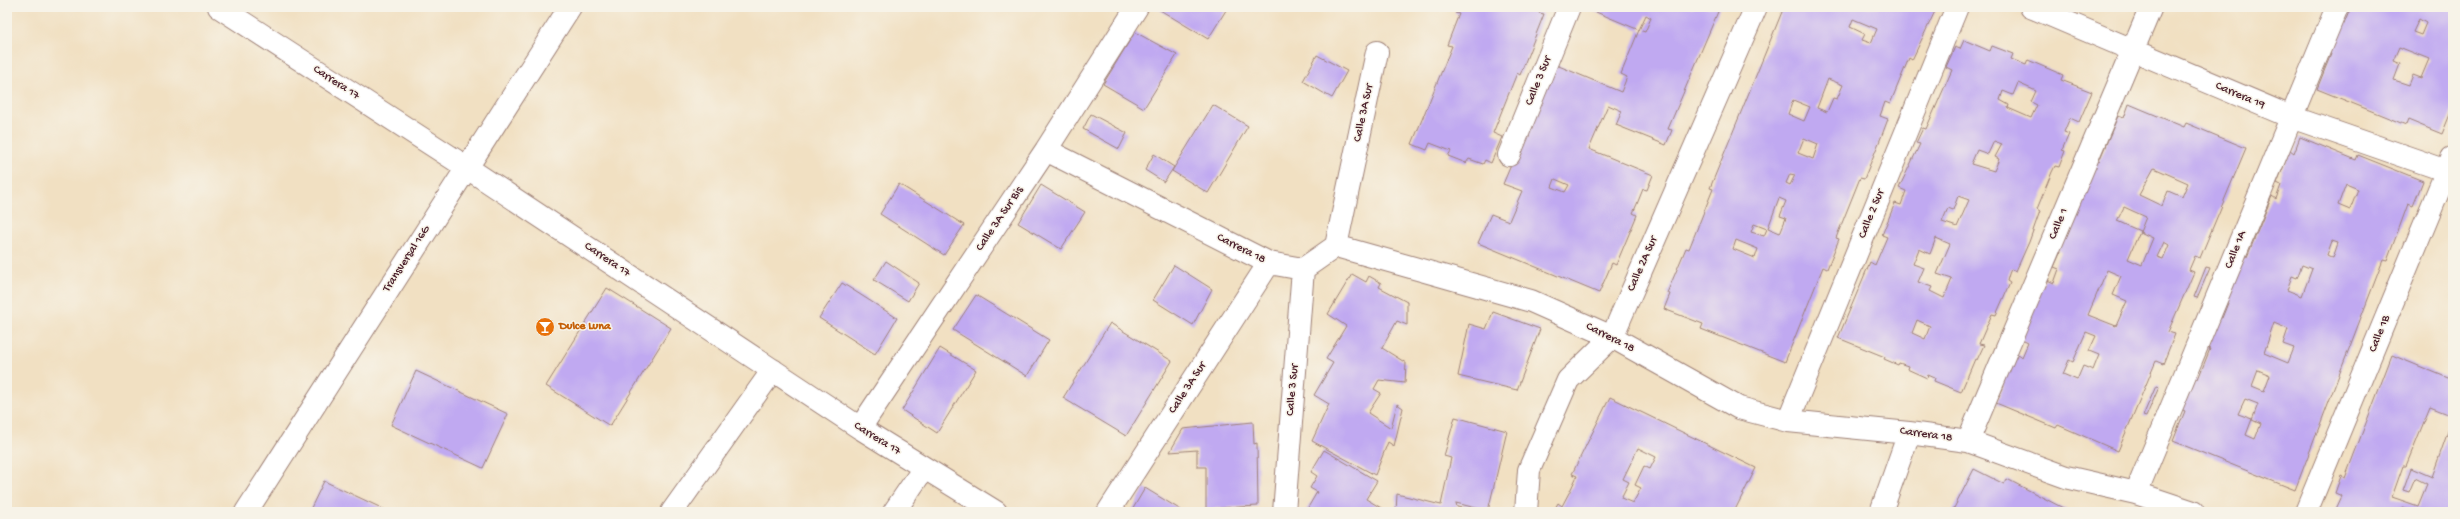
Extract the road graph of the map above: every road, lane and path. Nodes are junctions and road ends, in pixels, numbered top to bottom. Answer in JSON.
{"nodes":[{"id":1,"x":219,"y":7,"type":"edge"},
{"id":2,"x":570,"y":7,"type":"edge"},
{"id":3,"x":1137,"y":7,"type":"edge"},
{"id":4,"x":1569,"y":7,"type":"edge"},
{"id":5,"x":1756,"y":7,"type":"edge"},
{"id":6,"x":1957,"y":7,"type":"edge"},
{"id":7,"x":2031,"y":7,"type":"edge"},
{"id":8,"x":2151,"y":7,"type":"edge"},
{"id":9,"x":2337,"y":7,"type":"edge"},
{"id":10,"x":2133,"y":50,"type":"junction"},
{"id":11,"x":1377,"y":52,"type":"dead end"},
{"id":12,"x":2291,"y":117,"type":"junction"},
{"id":13,"x":1046,"y":150,"type":"junction"},
{"id":14,"x":1509,"y":155,"type":"dead end"},
{"id":15,"x":466,"y":167,"type":"junction"},
{"id":16,"x":2451,"y":167,"type":"edge"},
{"id":17,"x":1336,"y":246,"type":"junction"},
{"id":18,"x":1269,"y":264,"type":"junction"},
{"id":19,"x":1303,"y":269,"type":"junction"},
{"id":20,"x":1612,"y":337,"type":"junction"},
{"id":21,"x":773,"y":370,"type":"junction"},
{"id":22,"x":1788,"y":421,"type":"junction"},
{"id":23,"x":860,"y":428,"type":"junction"},
{"id":24,"x":1909,"y":433,"type":"junction"},
{"id":25,"x":1968,"y":441,"type":"junction"},
{"id":26,"x":924,"y":468,"type":"junction"},
{"id":27,"x":2136,"y":493,"type":"junction"},
{"id":28,"x":246,"y":512,"type":"edge"},
{"id":29,"x":672,"y":512,"type":"edge"},
{"id":30,"x":894,"y":512,"type":"edge"},
{"id":31,"x":996,"y":512,"type":"edge"},
{"id":32,"x":1108,"y":512,"type":"edge"},
{"id":33,"x":1284,"y":512,"type":"edge"},
{"id":34,"x":1526,"y":512,"type":"edge"},
{"id":35,"x":1882,"y":512,"type":"edge"},
{"id":36,"x":2193,"y":512,"type":"edge"},
{"id":37,"x":2306,"y":512,"type":"edge"}],
"edges":[{"from":1,"to":15,"type":"street","name":"Carrera 17"},
{"from":2,"to":15,"type":"street","name":"Transversal 16G"},
{"from":3,"to":13,"type":"street","name":"Calle 3A Sur Bis"},
{"from":4,"to":14,"type":"street","name":"Calle 3 Sur"},
{"from":5,"to":20,"type":"street","name":"Calle 2A Sur"},
{"from":6,"to":22,"type":"street","name":"Calle 2 Sur"},
{"from":7,"to":10,"type":"street","name":"Carrera 19"},
{"from":8,"to":10,"type":"street","name":"Calle 1"},
{"from":9,"to":12,"type":"street","name":"Calle 1A"},
{"from":10,"to":12,"type":"street","name":"Carrera 19"},
{"from":10,"to":25,"type":"street","name":"Calle 1"},
{"from":11,"to":17,"type":"street","name":"Calle 3A Sur"},
{"from":12,"to":16,"type":"street","name":"Carrera 19"},
{"from":12,"to":27,"type":"street","name":"Calle 1A"},
{"from":13,"to":18,"type":"street","name":"Carrera 18"},
{"from":13,"to":23,"type":"street","name":"Calle 3A Sur Bis"},
{"from":15,"to":21,"type":"street","name":"Carrera 17"},
{"from":15,"to":28,"type":"street","name":"Transversal 16G"},
{"from":16,"to":37,"type":"street","name":"Calle 1B"},
{"from":17,"to":19,"type":"street"},
{"from":17,"to":20,"type":"street","name":"Carrera 18"},
{"from":18,"to":19,"type":"street","name":"Carrera 18"},
{"from":18,"to":32,"type":"street","name":"Calle 3A Sur"},
{"from":19,"to":33,"type":"street","name":"Calle 3 Sur"},
{"from":20,"to":22,"type":"street","name":"Carrera 18"},
{"from":20,"to":34,"type":"street","name":"Calle 2A Sur"},
{"from":21,"to":23,"type":"street","name":"Carrera 17"},
{"from":21,"to":29,"type":"street"},
{"from":22,"to":24,"type":"street","name":"Carrera 18"},
{"from":23,"to":26,"type":"street","name":"Carrera 17"},
{"from":24,"to":25,"type":"street","name":"Carrera 18"},
{"from":24,"to":35,"type":"street"},
{"from":25,"to":27,"type":"street","name":"Carrera 18"},
{"from":26,"to":30,"type":"street"},
{"from":26,"to":31,"type":"street","name":"Carrera 17"},
{"from":27,"to":36,"type":"street","name":"Carrera 18"}]}
